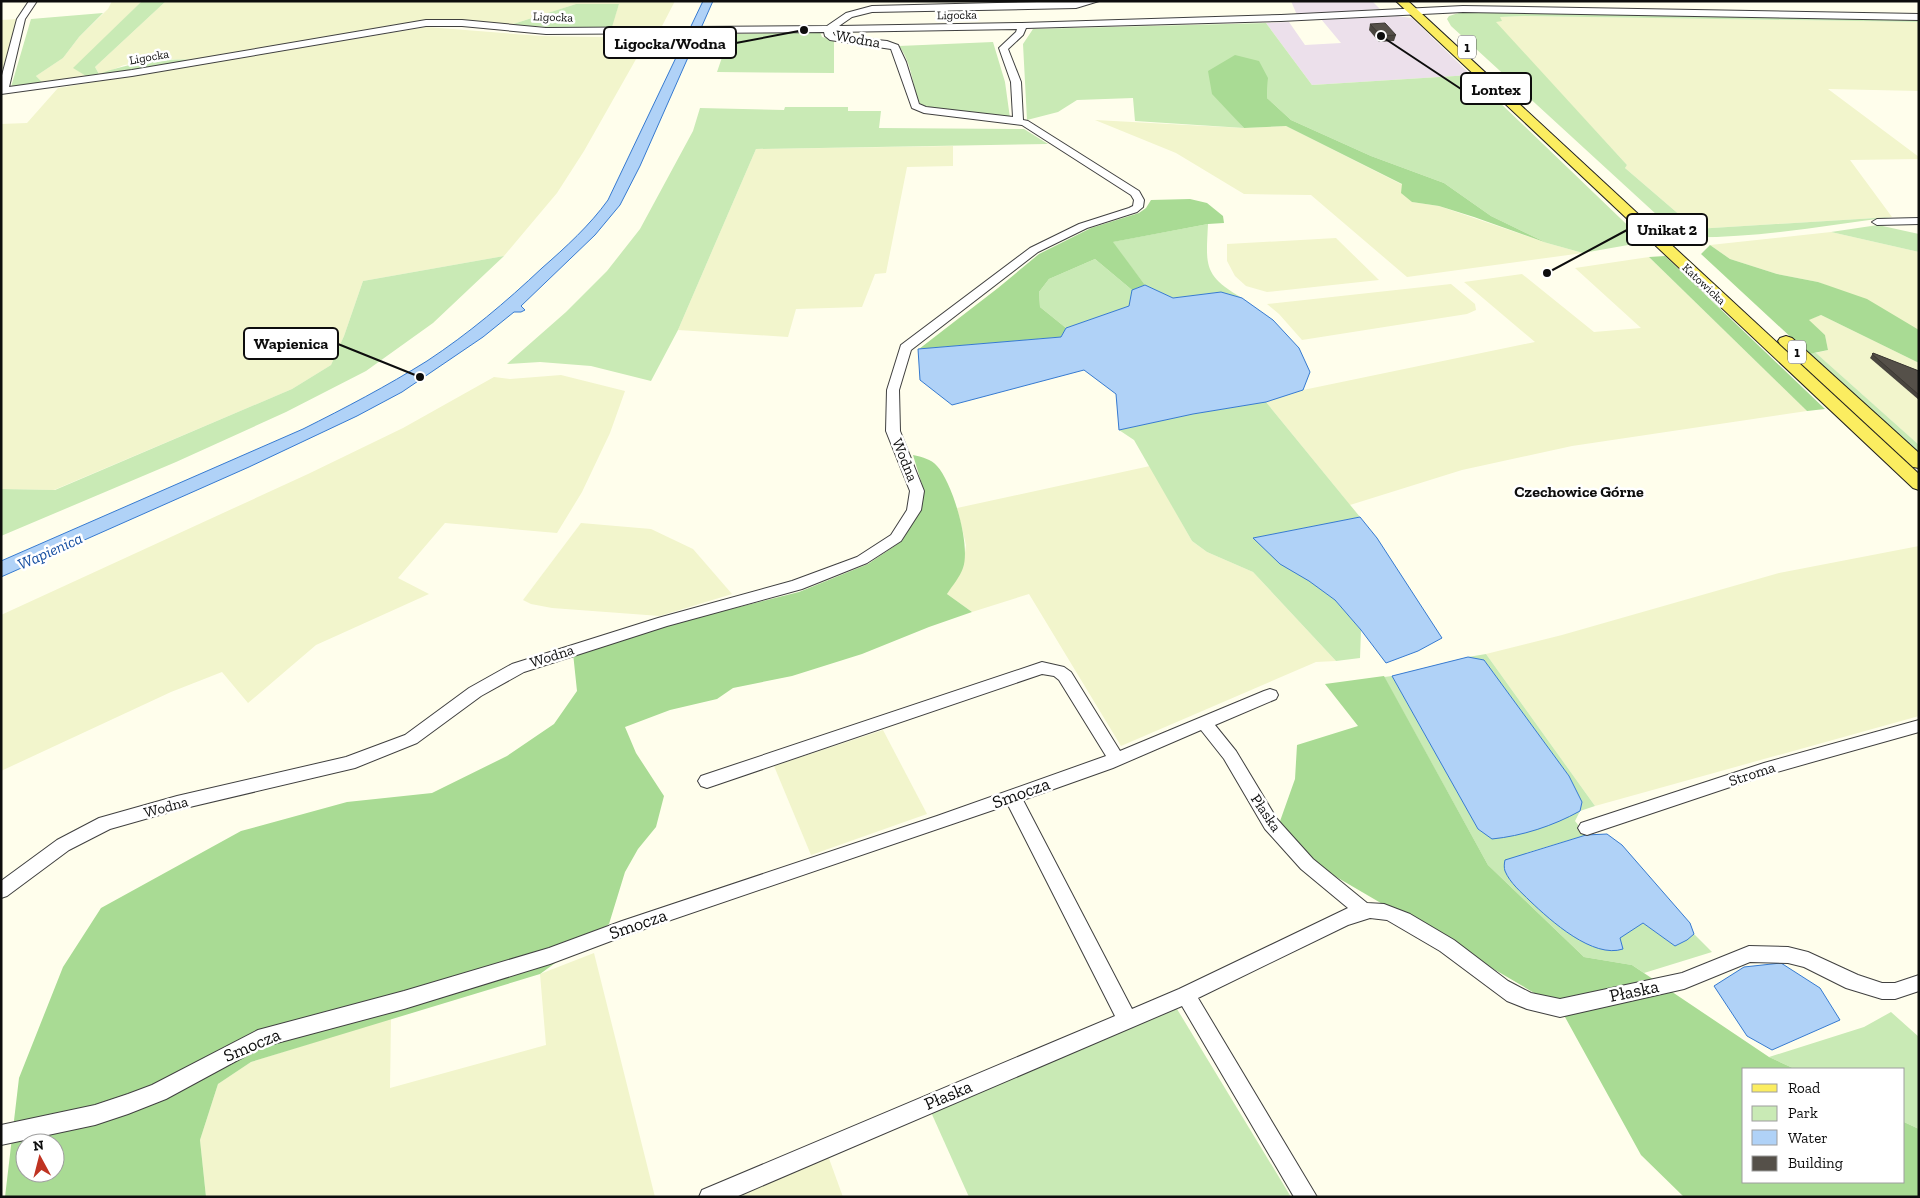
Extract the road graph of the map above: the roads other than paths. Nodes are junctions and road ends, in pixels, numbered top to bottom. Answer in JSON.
{"nodes":[{"id":1,"x":33,"y":1,"type":"edge"},
{"id":2,"x":1095,"y":1,"type":"edge"},
{"id":3,"x":1640,"y":1,"type":"edge"},
{"id":4,"x":1414,"y":6,"type":"edge"},
{"id":5,"x":1653,"y":13,"type":"junction"},
{"id":6,"x":1919,"y":17,"type":"edge"},
{"id":7,"x":1022,"y":26,"type":"junction"},
{"id":8,"x":828,"y":29,"type":"junction"},
{"id":9,"x":2,"y":91,"type":"edge"},
{"id":10,"x":1018,"y":121,"type":"junction"},
{"id":11,"x":1919,"y":221,"type":"edge"},
{"id":12,"x":1877,"y":222,"type":"dead end"},
{"id":13,"x":1919,"y":463,"type":"edge"},
{"id":14,"x":1919,"y":484,"type":"edge"},
{"id":15,"x":1270,"y":695,"type":"dead end"},
{"id":16,"x":1204,"y":722,"type":"junction"},
{"id":17,"x":1919,"y":726,"type":"edge"},
{"id":18,"x":1116,"y":759,"type":"junction"},
{"id":19,"x":708,"y":780,"type":"dead end"},
{"id":20,"x":1012,"y":796,"type":"junction"},
{"id":21,"x":1587,"y":828,"type":"dead end"},
{"id":22,"x":1,"y":892,"type":"edge"},
{"id":23,"x":1364,"y":911,"type":"junction"},
{"id":24,"x":1919,"y":983,"type":"edge"},
{"id":25,"x":1186,"y":994,"type":"junction"},
{"id":26,"x":1127,"y":1020,"type":"junction"},
{"id":27,"x":1,"y":1136,"type":"edge"},
{"id":28,"x":710,"y":1197,"type":"edge"},
{"id":29,"x":1306,"y":1197,"type":"edge"}],
"edges":[{"from":1,"to":9,"type":"street"},
{"from":2,"to":8,"type":"street","name":"Wodna"},
{"from":3,"to":5,"type":"street"},
{"from":4,"to":5,"type":"street","name":"Ligocka"},
{"from":4,"to":7,"type":"street","name":"Ligocka"},
{"from":4,"to":13,"type":"main road","name":"Katowicka","number":"1"},
{"from":4,"to":14,"type":"main road","name":"Katowicka","number":"1"},
{"from":5,"to":6,"type":"street","name":"Ligocka"},
{"from":7,"to":8,"type":"street","name":"Ligocka"},
{"from":7,"to":10,"type":"street"},
{"from":8,"to":9,"type":"street","name":"Ligocka"},
{"from":8,"to":10,"type":"street","name":"Wodna"},
{"from":10,"to":22,"type":"street","name":"Wodna"},
{"from":11,"to":12,"type":"street"},
{"from":15,"to":16,"type":"street","name":"Smocza"},
{"from":16,"to":18,"type":"street","name":"Smocza"},
{"from":16,"to":23,"type":"street","name":"Płaska"},
{"from":17,"to":21,"type":"street","name":"Stroma"},
{"from":18,"to":19,"type":"street"},
{"from":18,"to":20,"type":"street","name":"Smocza"},
{"from":20,"to":26,"type":"street"},
{"from":20,"to":27,"type":"street","name":"Smocza"},
{"from":23,"to":24,"type":"street","name":"Płaska"},
{"from":23,"to":25,"type":"street","name":"Płaska"},
{"from":25,"to":26,"type":"street","name":"Płaska"},
{"from":25,"to":29,"type":"street"},
{"from":26,"to":28,"type":"street","name":"Płaska"}]}
